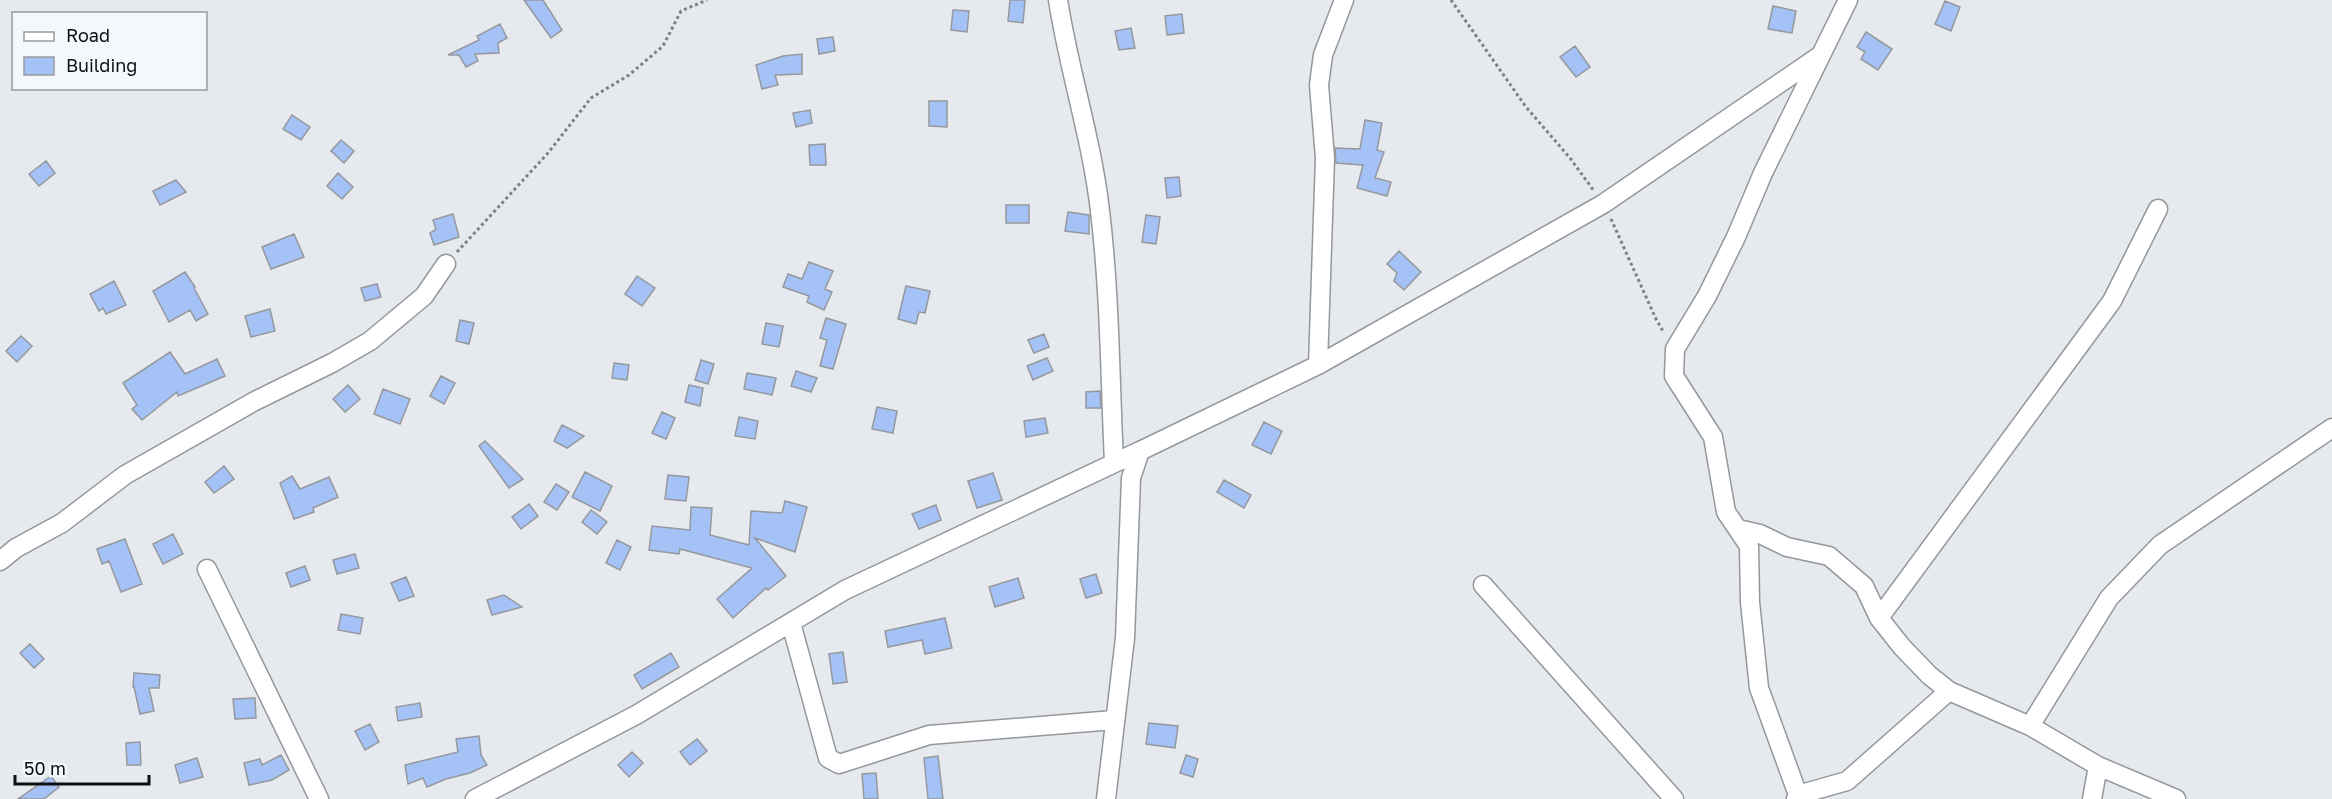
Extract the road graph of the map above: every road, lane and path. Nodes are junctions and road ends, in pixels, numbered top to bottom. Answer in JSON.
{"nodes":[{"id":1,"x":706,"y":0,"type":"edge"},
{"id":2,"x":1058,"y":0,"type":"edge"},
{"id":3,"x":1344,"y":0,"type":"edge"},
{"id":4,"x":1451,"y":0,"type":"edge"},
{"id":5,"x":1848,"y":0,"type":"edge"},
{"id":6,"x":1821,"y":55,"type":"junction"},
{"id":7,"x":1603,"y":204,"type":"junction"},
{"id":8,"x":2158,"y":209,"type":"dead end"},
{"id":9,"x":446,"y":264,"type":"joint"},
{"id":10,"x":1675,"y":349,"type":"junction"},
{"id":11,"x":1318,"y":365,"type":"junction"},
{"id":12,"x":2332,"y":428,"type":"edge"},
{"id":13,"x":1140,"y":451,"type":"junction"},
{"id":14,"x":1114,"y":463,"type":"junction"},
{"id":15,"x":1738,"y":529,"type":"junction"},
{"id":16,"x":0,"y":561,"type":"edge"},
{"id":17,"x":207,"y":569,"type":"dead end"},
{"id":18,"x":1483,"y":585,"type":"dead end"},
{"id":19,"x":1879,"y":618,"type":"junction"},
{"id":20,"x":791,"y":623,"type":"junction"},
{"id":21,"x":1949,"y":691,"type":"junction"},
{"id":22,"x":1114,"y":720,"type":"junction"},
{"id":23,"x":2030,"y":726,"type":"junction"},
{"id":24,"x":2098,"y":766,"type":"junction"},
{"id":25,"x":1797,"y":797,"type":"edge"},
{"id":26,"x":319,"y":799,"type":"edge"},
{"id":27,"x":475,"y":799,"type":"edge"},
{"id":28,"x":1106,"y":799,"type":"edge"},
{"id":29,"x":1674,"y":799,"type":"edge"},
{"id":30,"x":2092,"y":799,"type":"edge"},
{"id":31,"x":2175,"y":799,"type":"edge"}],
"edges":[{"from":1,"to":9,"type":"path"},
{"from":2,"to":14,"type":"street"},
{"from":3,"to":11,"type":"street"},
{"from":4,"to":7,"type":"path"},
{"from":5,"to":6,"type":"street"},
{"from":6,"to":7,"type":"street"},
{"from":6,"to":10,"type":"street"},
{"from":7,"to":10,"type":"path"},
{"from":7,"to":11,"type":"street"},
{"from":8,"to":19,"type":"street"},
{"from":9,"to":16,"type":"street"},
{"from":10,"to":15,"type":"street"},
{"from":11,"to":13,"type":"street"},
{"from":12,"to":23,"type":"street"},
{"from":13,"to":14,"type":"street"},
{"from":13,"to":22,"type":"street"},
{"from":14,"to":20,"type":"street"},
{"from":15,"to":19,"type":"street"},
{"from":15,"to":25,"type":"street"},
{"from":17,"to":26,"type":"street"},
{"from":18,"to":29,"type":"street"},
{"from":19,"to":21,"type":"street"},
{"from":20,"to":22,"type":"street"},
{"from":20,"to":27,"type":"street"},
{"from":21,"to":23,"type":"street"},
{"from":21,"to":25,"type":"street"},
{"from":22,"to":28,"type":"street"},
{"from":23,"to":24,"type":"street"},
{"from":24,"to":30,"type":"street"},
{"from":24,"to":31,"type":"street"}]}
